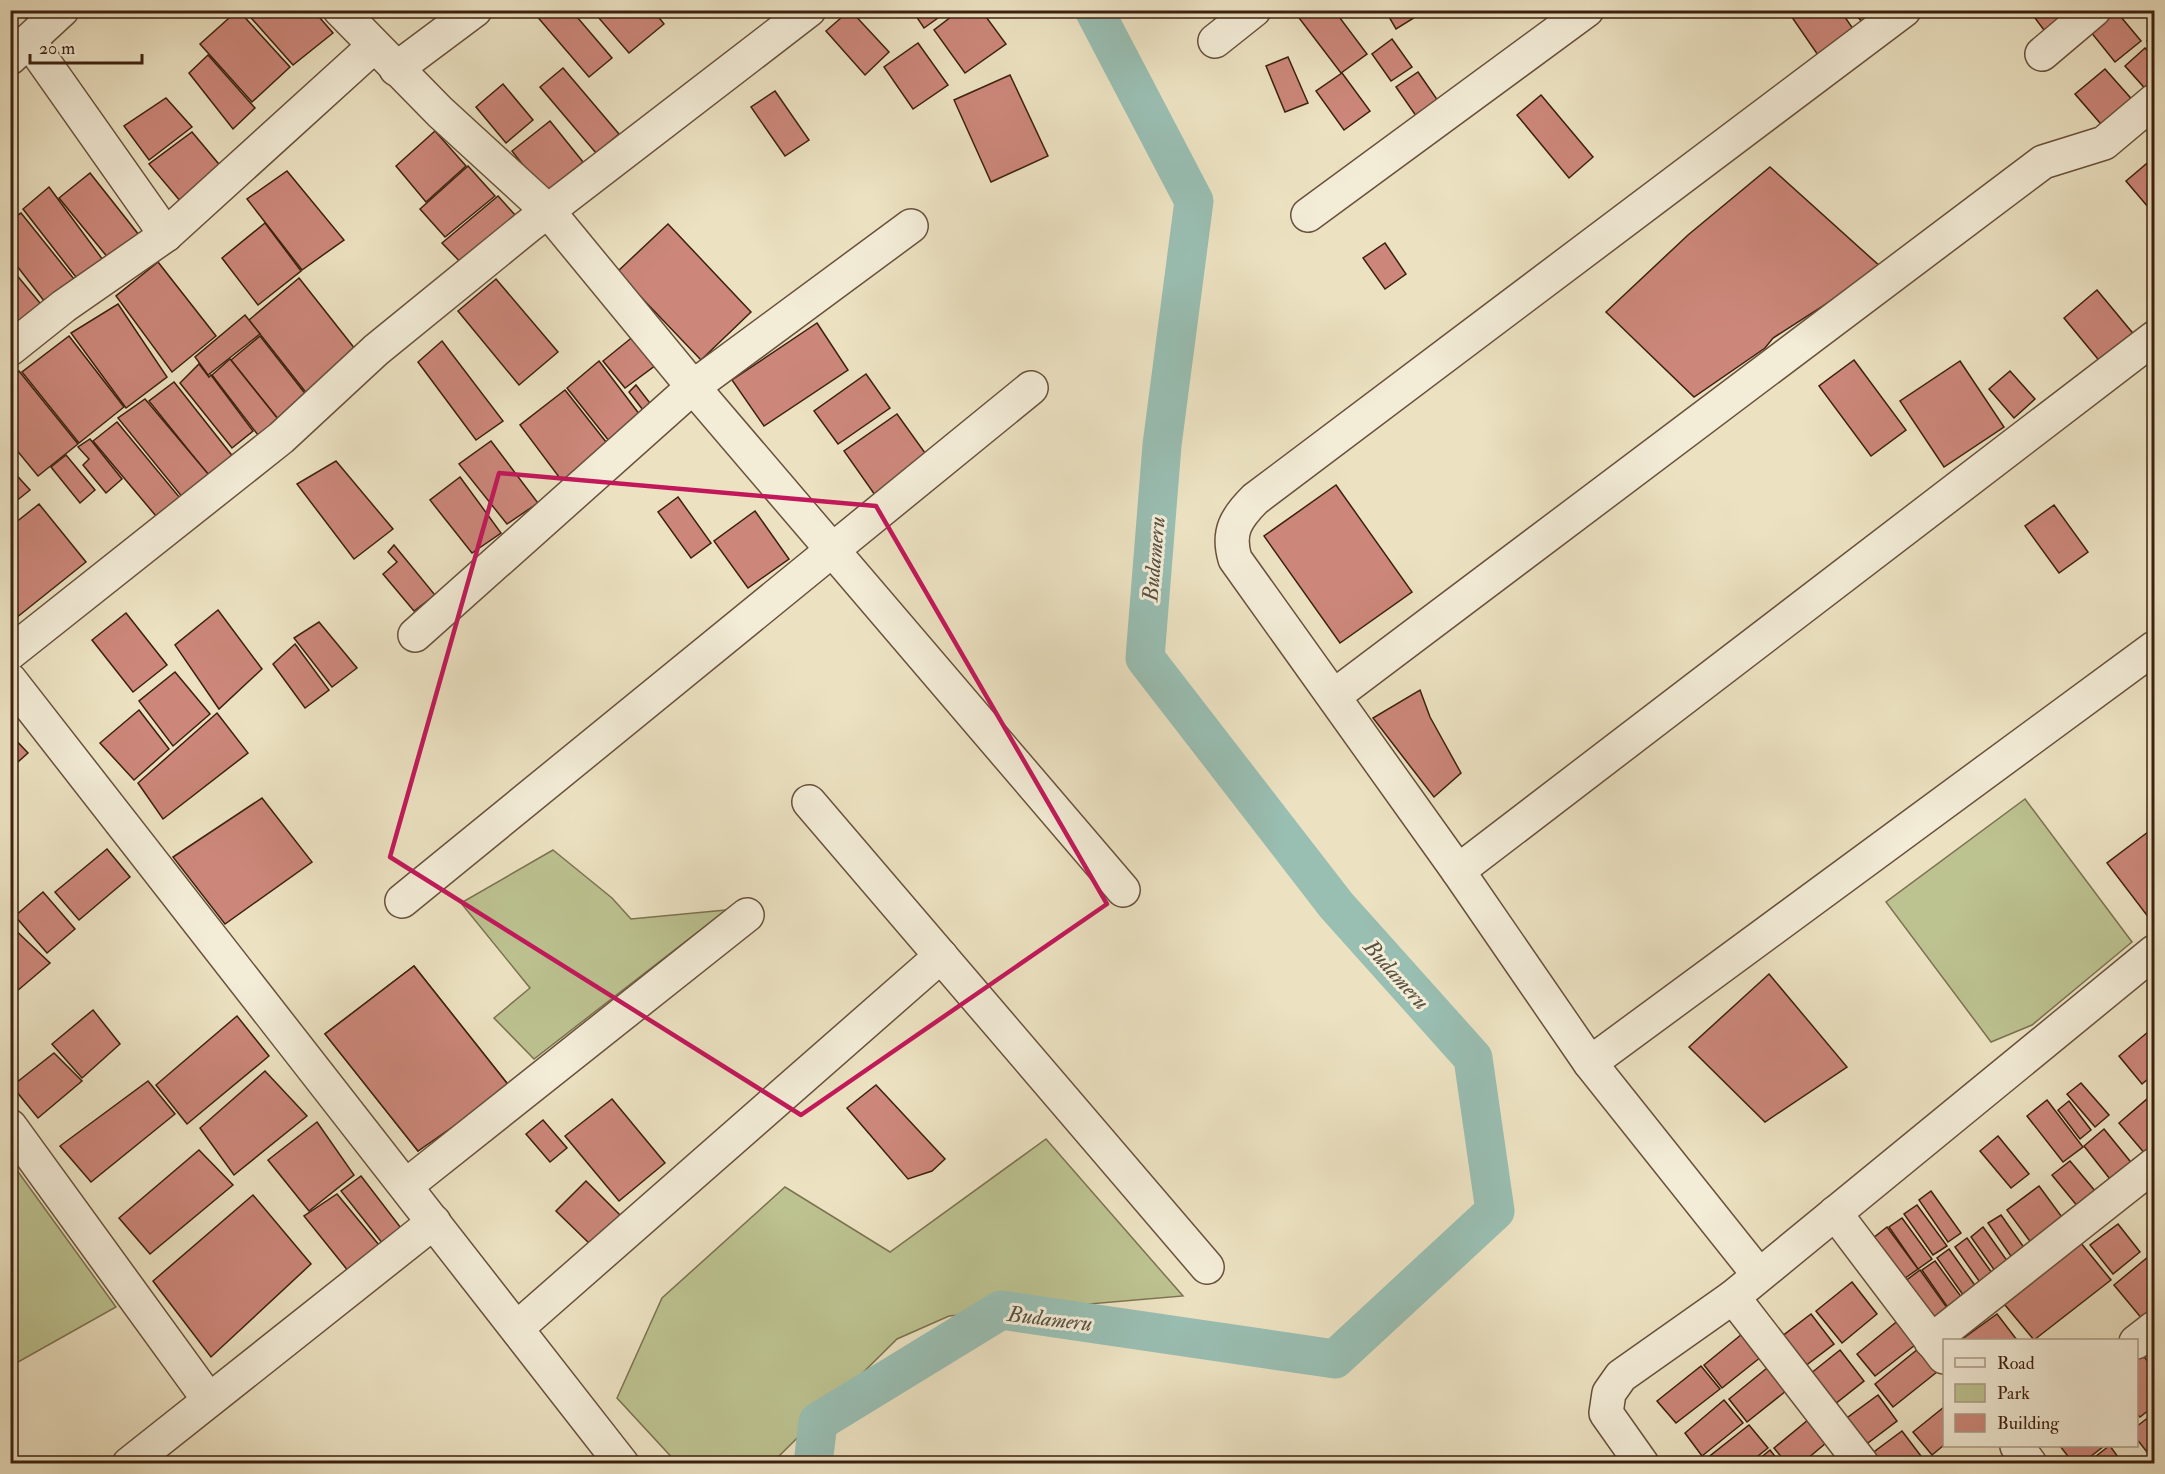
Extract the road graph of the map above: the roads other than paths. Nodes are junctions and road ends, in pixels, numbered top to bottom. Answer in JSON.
{"nodes":[{"id":1,"x":62,"y":10,"type":"edge"},
{"id":2,"x":340,"y":10,"type":"edge"},
{"id":3,"x":475,"y":10,"type":"edge"},
{"id":4,"x":809,"y":10,"type":"edge"},
{"id":5,"x":1254,"y":10,"type":"edge"},
{"id":6,"x":1587,"y":10,"type":"edge"},
{"id":7,"x":1904,"y":10,"type":"edge"},
{"id":8,"x":2094,"y":10,"type":"edge"},
{"id":9,"x":1215,"y":41,"type":"dead end"},
{"id":10,"x":373,"y":47,"type":"junction"},
{"id":11,"x":20,"y":50,"type":"edge"},
{"id":12,"x":2042,"y":54,"type":"dead end"},
{"id":13,"x":396,"y":69,"type":"junction"},
{"id":14,"x":2154,"y":101,"type":"edge"},
{"id":15,"x":548,"y":211,"type":"junction"},
{"id":16,"x":1308,"y":215,"type":"dead end"},
{"id":17,"x":911,"y":226,"type":"dead end"},
{"id":18,"x":166,"y":235,"type":"junction"},
{"id":19,"x":2154,"y":338,"type":"edge"},
{"id":20,"x":10,"y":349,"type":"edge"},
{"id":21,"x":693,"y":387,"type":"junction"},
{"id":22,"x":1031,"y":388,"type":"dead end"},
{"id":23,"x":832,"y":550,"type":"junction"},
{"id":24,"x":415,"y":635,"type":"dead end"},
{"id":25,"x":2154,"y":648,"type":"edge"},
{"id":26,"x":10,"y":653,"type":"edge"},
{"id":27,"x":10,"y":680,"type":"edge"},
{"id":28,"x":1334,"y":696,"type":"junction"},
{"id":29,"x":809,"y":802,"type":"dead end"},
{"id":30,"x":1458,"y":871,"type":"junction"},
{"id":31,"x":1123,"y":890,"type":"dead end"},
{"id":32,"x":402,"y":901,"type":"dead end"},
{"id":33,"x":747,"y":915,"type":"dead end"},
{"id":34,"x":2154,"y":952,"type":"edge"},
{"id":35,"x":941,"y":956,"type":"junction"},
{"id":36,"x":1590,"y":1063,"type":"junction"},
{"id":37,"x":10,"y":1126,"type":"edge"},
{"id":38,"x":2154,"y":1165,"type":"edge"},
{"id":39,"x":407,"y":1185,"type":"junction"},
{"id":40,"x":1835,"y":1213,"type":"junction"},
{"id":41,"x":434,"y":1222,"type":"junction"},
{"id":42,"x":1208,"y":1267,"type":"dead end"},
{"id":43,"x":1759,"y":1275,"type":"junction"},
{"id":44,"x":1733,"y":1297,"type":"junction"},
{"id":45,"x":517,"y":1328,"type":"junction"},
{"id":46,"x":2154,"y":1328,"type":"edge"},
{"id":47,"x":1950,"y":1339,"type":"edge"},
{"id":48,"x":2138,"y":1340,"type":"edge"},
{"id":49,"x":1938,"y":1349,"type":"edge"},
{"id":50,"x":209,"y":1400,"type":"junction"},
{"id":51,"x":2018,"y":1447,"type":"edge"},
{"id":52,"x":129,"y":1464,"type":"edge"},
{"id":53,"x":622,"y":1464,"type":"edge"},
{"id":54,"x":1642,"y":1464,"type":"edge"},
{"id":55,"x":1862,"y":1464,"type":"edge"},
{"id":56,"x":2030,"y":1464,"type":"edge"}],
"edges":[{"from":1,"to":11,"type":"street"},
{"from":2,"to":10,"type":"street"},
{"from":3,"to":13,"type":"street"},
{"from":4,"to":15,"type":"street"},
{"from":5,"to":9,"type":"street"},
{"from":6,"to":16,"type":"street"},
{"from":7,"to":28,"type":"street"},
{"from":8,"to":12,"type":"street"},
{"from":10,"to":13,"type":"street"},
{"from":10,"to":18,"type":"street"},
{"from":11,"to":18,"type":"street"},
{"from":13,"to":15,"type":"street"},
{"from":14,"to":28,"type":"street"},
{"from":15,"to":21,"type":"street"},
{"from":15,"to":26,"type":"street"},
{"from":17,"to":21,"type":"street"},
{"from":18,"to":20,"type":"street"},
{"from":19,"to":30,"type":"street"},
{"from":21,"to":23,"type":"street"},
{"from":21,"to":24,"type":"street"},
{"from":22,"to":23,"type":"street"},
{"from":23,"to":31,"type":"street"},
{"from":23,"to":32,"type":"street"},
{"from":25,"to":36,"type":"street"},
{"from":27,"to":39,"type":"street"},
{"from":28,"to":30,"type":"street"},
{"from":29,"to":35,"type":"street"},
{"from":30,"to":36,"type":"street"},
{"from":33,"to":39,"type":"street"},
{"from":34,"to":40,"type":"street"},
{"from":35,"to":42,"type":"street"},
{"from":35,"to":45,"type":"street"},
{"from":36,"to":43,"type":"street"},
{"from":37,"to":50,"type":"street"},
{"from":38,"to":47,"type":"street"},
{"from":39,"to":41,"type":"street"},
{"from":40,"to":43,"type":"street"},
{"from":40,"to":49,"type":"street"},
{"from":41,"to":45,"type":"street"},
{"from":41,"to":50,"type":"street"},
{"from":43,"to":44,"type":"street"},
{"from":44,"to":54,"type":"street"},
{"from":44,"to":55,"type":"street"},
{"from":45,"to":53,"type":"street"},
{"from":46,"to":48,"type":"street"},
{"from":50,"to":52,"type":"street"},
{"from":51,"to":56,"type":"street"}]}
